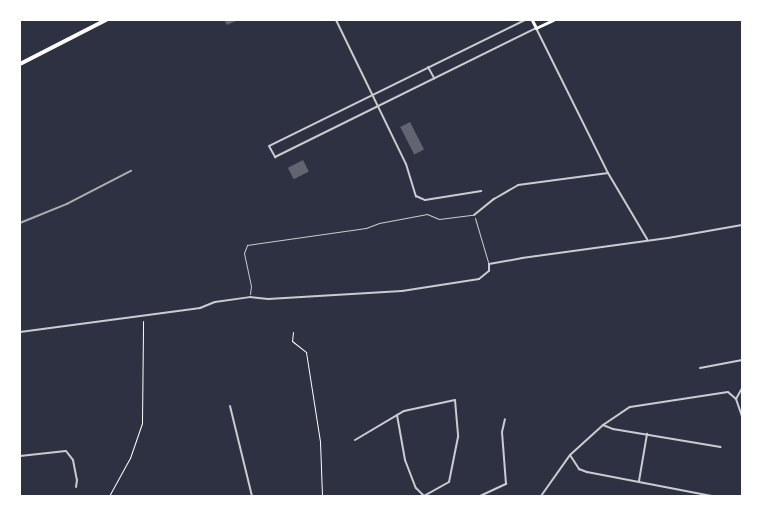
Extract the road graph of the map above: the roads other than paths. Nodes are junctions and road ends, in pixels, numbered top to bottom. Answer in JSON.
{"nodes":[{"id":1,"x":106,"y":20,"type":"edge"},
{"id":2,"x":336,"y":20,"type":"edge"},
{"id":3,"x":525,"y":20,"type":"edge"},
{"id":4,"x":532,"y":20,"type":"edge"},
{"id":5,"x":553,"y":20,"type":"edge"},
{"id":6,"x":536,"y":28,"type":"junction"},
{"id":7,"x":20,"y":64,"type":"edge"},
{"id":8,"x":428,"y":67,"type":"junction"},
{"id":9,"x":434,"y":78,"type":"junction"},
{"id":10,"x":372,"y":93,"type":"junction"},
{"id":11,"x":378,"y":105,"type":"junction"},
{"id":12,"x":608,"y":172,"type":"junction"},
{"id":13,"x":481,"y":192,"type":"dead end"},
{"id":14,"x":474,"y":215,"type":"junction"},
{"id":15,"x":742,"y":225,"type":"edge"},
{"id":16,"x":647,"y":239,"type":"junction"},
{"id":17,"x":489,"y":264,"type":"junction"},
{"id":18,"x":250,"y":297,"type":"junction"},
{"id":19,"x":20,"y":332,"type":"edge"},
{"id":20,"x":742,"y":360,"type":"edge"},
{"id":21,"x":700,"y":368,"type":"dead end"},
{"id":22,"x":742,"y":388,"type":"edge"},
{"id":23,"x":736,"y":399,"type":"junction"},
{"id":24,"x":230,"y":406,"type":"dead end"},
{"id":25,"x":397,"y":415,"type":"junction"},
{"id":26,"x":742,"y":416,"type":"edge"},
{"id":27,"x":505,"y":418,"type":"dead end"},
{"id":28,"x":603,"y":425,"type":"junction"},
{"id":29,"x":647,"y":434,"type":"junction"},
{"id":30,"x":355,"y":440,"type":"dead end"},
{"id":31,"x":720,"y":447,"type":"dead end"},
{"id":32,"x":570,"y":455,"type":"junction"},
{"id":33,"x":20,"y":456,"type":"edge"},
{"id":34,"x":639,"y":481,"type":"junction"},
{"id":35,"x":76,"y":487,"type":"dead end"},
{"id":36,"x":252,"y":496,"type":"edge"},
{"id":37,"x":424,"y":496,"type":"edge"},
{"id":38,"x":480,"y":496,"type":"edge"},
{"id":39,"x":541,"y":496,"type":"edge"},
{"id":40,"x":712,"y":496,"type":"edge"}],
"edges":[{"from":1,"to":7,"type":"highway"},
{"from":2,"to":10,"type":"street"},
{"from":3,"to":8,"type":"street"},
{"from":4,"to":6,"type":"main road"},
{"from":5,"to":6,"type":"main road"},
{"from":6,"to":9,"type":"street"},
{"from":6,"to":12,"type":"street"},
{"from":8,"to":9,"type":"street"},
{"from":8,"to":10,"type":"street"},
{"from":9,"to":11,"type":"street"},
{"from":10,"to":11,"type":"street"},
{"from":10,"to":11,"type":"street"},
{"from":11,"to":13,"type":"street"},
{"from":12,"to":14,"type":"street"},
{"from":12,"to":16,"type":"street"},
{"from":14,"to":17,"type":"lane"},
{"from":14,"to":18,"type":"lane"},
{"from":15,"to":16,"type":"street"},
{"from":16,"to":17,"type":"street"},
{"from":17,"to":18,"type":"street"},
{"from":18,"to":19,"type":"street"},
{"from":20,"to":21,"type":"street"},
{"from":22,"to":23,"type":"street"},
{"from":23,"to":26,"type":"street"},
{"from":23,"to":28,"type":"street"},
{"from":24,"to":36,"type":"street"},
{"from":25,"to":30,"type":"street"},
{"from":25,"to":37,"type":"street"},
{"from":25,"to":37,"type":"street"},
{"from":27,"to":38,"type":"street"},
{"from":28,"to":29,"type":"street"},
{"from":28,"to":32,"type":"street"},
{"from":29,"to":31,"type":"street"},
{"from":29,"to":34,"type":"street"},
{"from":32,"to":34,"type":"street"},
{"from":32,"to":39,"type":"street"},
{"from":33,"to":35,"type":"street"},
{"from":34,"to":40,"type":"street"}]}
